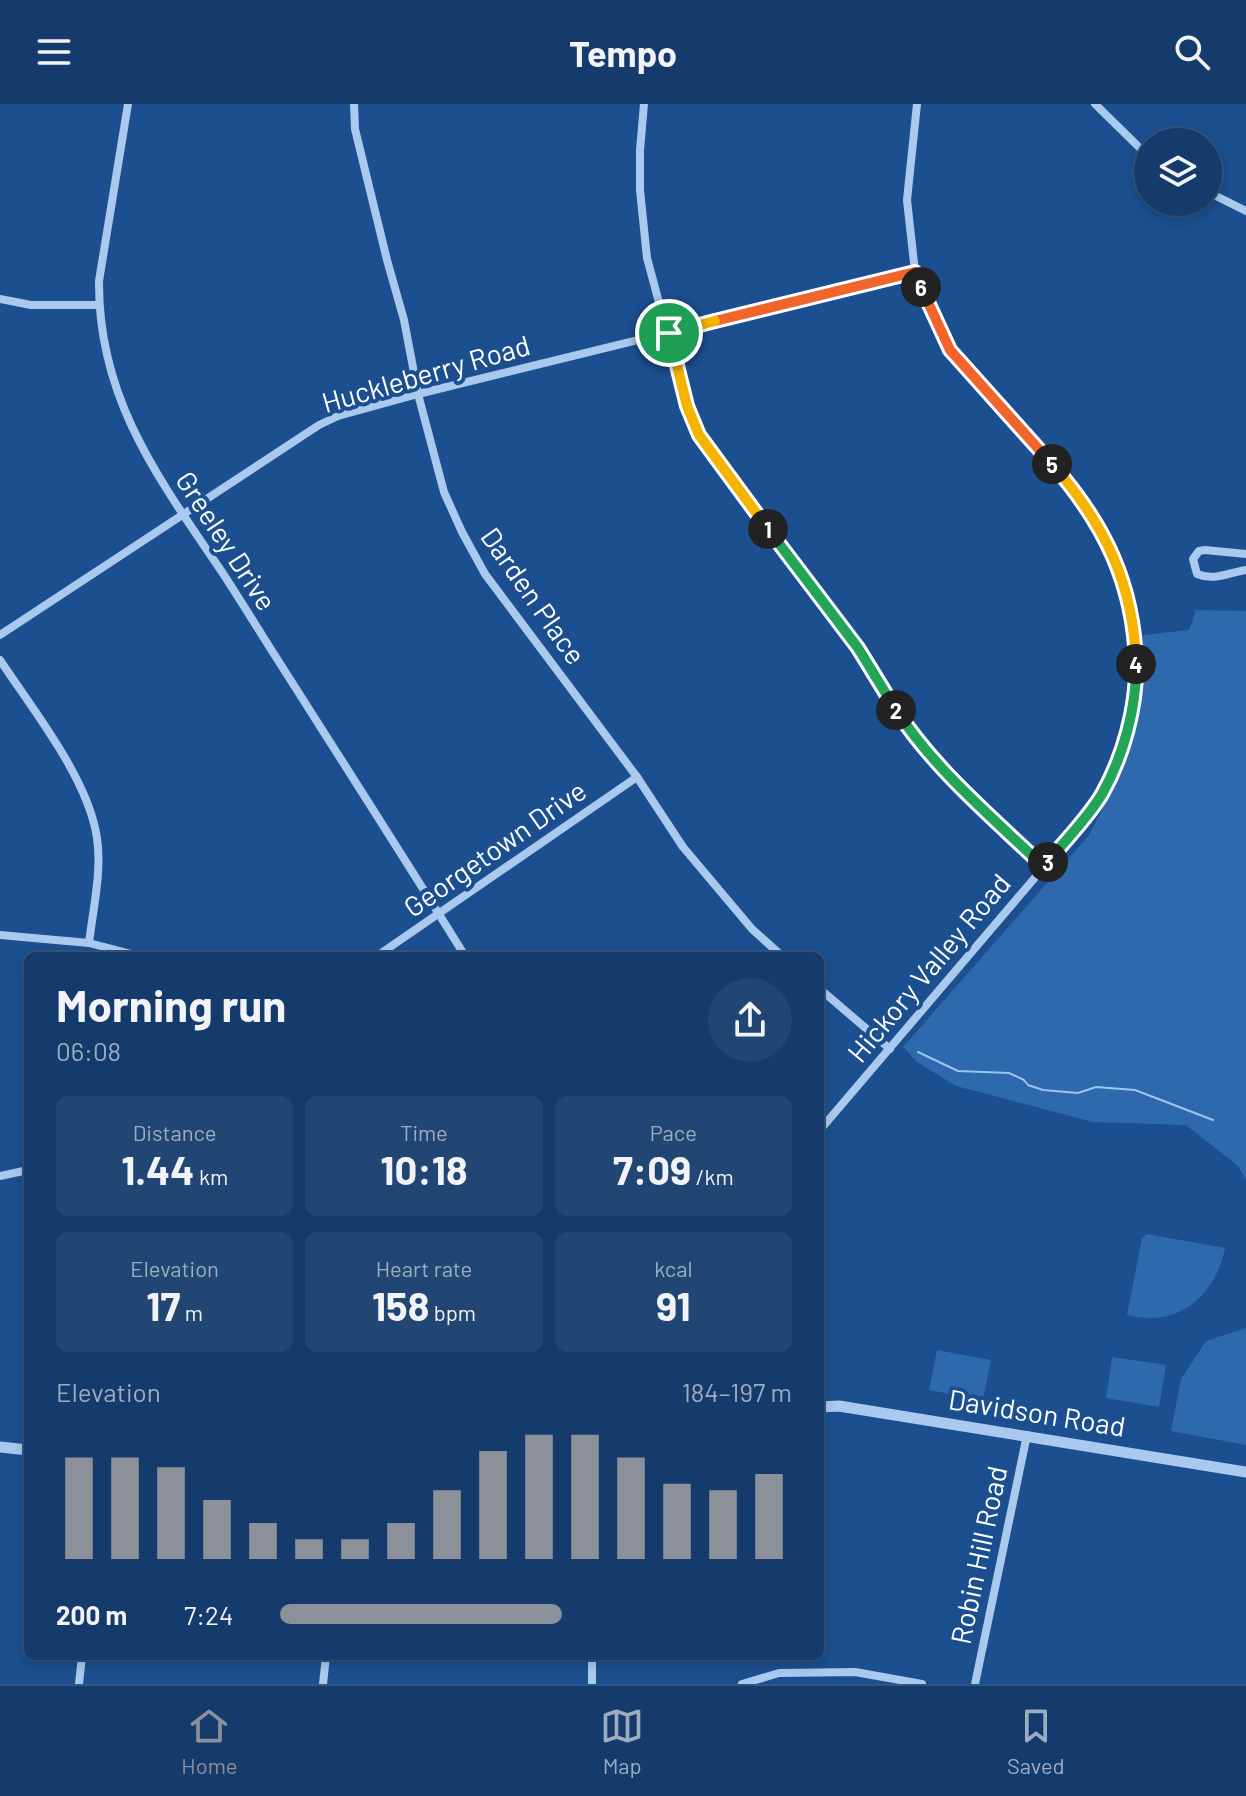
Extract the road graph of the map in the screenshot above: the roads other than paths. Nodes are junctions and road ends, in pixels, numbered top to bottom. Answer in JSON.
{"nodes":[{"id":1,"x":128,"y":104,"type":"edge"},
{"id":2,"x":354,"y":104,"type":"edge"},
{"id":3,"x":644,"y":104,"type":"edge"},
{"id":4,"x":917,"y":104,"type":"edge"},
{"id":5,"x":1095,"y":104,"type":"edge"},
{"id":6,"x":1134,"y":143,"type":"edge"},
{"id":7,"x":1222,"y":199,"type":"edge"},
{"id":8,"x":1246,"y":211,"type":"edge"},
{"id":9,"x":915,"y":272,"type":"junction"},
{"id":10,"x":0,"y":299,"type":"edge"},
{"id":11,"x":99,"y":305,"type":"junction"},
{"id":12,"x":669,"y":333,"type":"junction"},
{"id":13,"x":418,"y":394,"type":"junction"},
{"id":14,"x":180,"y":514,"type":"junction"},
{"id":15,"x":1246,"y":554,"type":"edge"},
{"id":16,"x":1246,"y":570,"type":"edge"},
{"id":17,"x":0,"y":635,"type":"edge"},
{"id":18,"x":0,"y":660,"type":"edge"},
{"id":19,"x":637,"y":777,"type":"junction"},
{"id":20,"x":1044,"y":867,"type":"junction"},
{"id":21,"x":439,"y":915,"type":"junction"},
{"id":22,"x":0,"y":935,"type":"edge"},
{"id":23,"x":89,"y":943,"type":"junction"},
{"id":24,"x":124,"y":952,"type":"edge"},
{"id":25,"x":383,"y":952,"type":"edge"},
{"id":26,"x":462,"y":952,"type":"edge"},
{"id":27,"x":778,"y":952,"type":"edge"},
{"id":28,"x":824,"y":992,"type":"edge"},
{"id":29,"x":890,"y":1049,"type":"junction"},
{"id":30,"x":824,"y":1125,"type":"edge"},
{"id":31,"x":24,"y":1171,"type":"edge"},
{"id":32,"x":0,"y":1176,"type":"edge"},
{"id":33,"x":824,"y":1407,"type":"edge"},
{"id":34,"x":1027,"y":1435,"type":"junction"},
{"id":35,"x":0,"y":1447,"type":"edge"},
{"id":36,"x":24,"y":1450,"type":"edge"},
{"id":37,"x":1246,"y":1472,"type":"edge"},
{"id":38,"x":82,"y":1660,"type":"edge"},
{"id":39,"x":326,"y":1660,"type":"edge"},
{"id":40,"x":592,"y":1660,"type":"edge"},
{"id":41,"x":79,"y":1684,"type":"edge"},
{"id":42,"x":323,"y":1684,"type":"edge"},
{"id":43,"x":592,"y":1684,"type":"edge"},
{"id":44,"x":742,"y":1684,"type":"edge"},
{"id":45,"x":922,"y":1684,"type":"edge"},
{"id":46,"x":975,"y":1684,"type":"edge"}],
"edges":[{"from":1,"to":11,"type":"street","name":"Greeley Drive"},
{"from":2,"to":13,"type":"street","name":"Darden Place"},
{"from":3,"to":12,"type":"street"},
{"from":4,"to":9,"type":"street","name":"Hickory Valley Road"},
{"from":5,"to":6,"type":"street"},
{"from":7,"to":8,"type":"street"},
{"from":9,"to":12,"type":"street","name":"Huckleberry Road"},
{"from":9,"to":20,"type":"street","name":"Hickory Valley Road"},
{"from":10,"to":11,"type":"street"},
{"from":11,"to":14,"type":"street","name":"Greeley Drive"},
{"from":12,"to":13,"type":"street","name":"Huckleberry Road"},
{"from":12,"to":20,"type":"street"},
{"from":13,"to":14,"type":"street","name":"Huckleberry Road"},
{"from":13,"to":19,"type":"street","name":"Darden Place"},
{"from":14,"to":17,"type":"street","name":"Huckleberry Road"},
{"from":14,"to":21,"type":"street","name":"Greeley Drive"},
{"from":15,"to":16,"type":"street"},
{"from":18,"to":23,"type":"street"},
{"from":19,"to":21,"type":"street","name":"Georgetown Drive"},
{"from":19,"to":27,"type":"street","name":"Darden Place"},
{"from":20,"to":29,"type":"street","name":"Hickory Valley Road"},
{"from":21,"to":25,"type":"street","name":"Georgetown Drive"},
{"from":21,"to":26,"type":"street","name":"Greeley Drive"},
{"from":22,"to":23,"type":"street"},
{"from":23,"to":24,"type":"street"},
{"from":28,"to":29,"type":"street"},
{"from":29,"to":30,"type":"street","name":"Hickory Valley Road"},
{"from":31,"to":32,"type":"street"},
{"from":33,"to":34,"type":"street","name":"Davidson Road"},
{"from":34,"to":37,"type":"street","name":"Davidson Road"},
{"from":34,"to":46,"type":"street","name":"Robin Hill Road"},
{"from":35,"to":36,"type":"street"},
{"from":38,"to":41,"type":"street"},
{"from":39,"to":42,"type":"street"},
{"from":40,"to":43,"type":"street"},
{"from":44,"to":45,"type":"street"}]}
